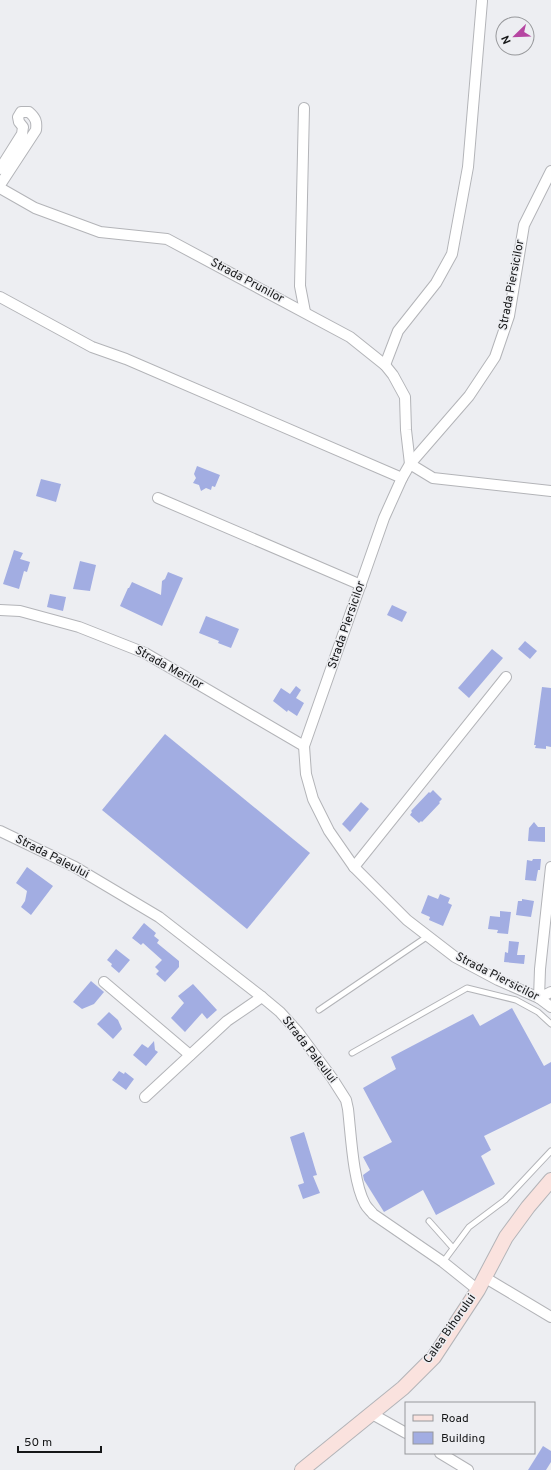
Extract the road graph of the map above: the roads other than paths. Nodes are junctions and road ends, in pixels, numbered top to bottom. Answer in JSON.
{"nodes":[{"id":1,"x":482,"y":2,"type":"dead end"},
{"id":2,"x":304,"y":108,"type":"dead end"},
{"id":3,"x":0,"y":169,"type":"edge"},
{"id":4,"x":551,"y":171,"type":"edge"},
{"id":5,"x":0,"y":185,"type":"edge"},
{"id":6,"x":0,"y":188,"type":"edge"},
{"id":7,"x":0,"y":297,"type":"edge"},
{"id":8,"x":305,"y":312,"type":"junction"},
{"id":9,"x":385,"y":366,"type":"junction"},
{"id":10,"x":410,"y":464,"type":"junction"},
{"id":11,"x":402,"y":478,"type":"junction"},
{"id":12,"x":551,"y":491,"type":"edge"},
{"id":13,"x":158,"y":498,"type":"dead end"},
{"id":14,"x":361,"y":585,"type":"junction"},
{"id":15,"x":0,"y":610,"type":"edge"},
{"id":16,"x":506,"y":677,"type":"dead end"},
{"id":17,"x":304,"y":746,"type":"junction"},
{"id":18,"x":0,"y":831,"type":"edge"},
{"id":19,"x":354,"y":866,"type":"junction"},
{"id":20,"x":551,"y":867,"type":"edge"},
{"id":21,"x":428,"y":936,"type":"junction"},
{"id":22,"x":104,"y":982,"type":"dead end"},
{"id":23,"x":551,"y":992,"type":"edge"},
{"id":24,"x":262,"y":997,"type":"junction"},
{"id":25,"x":538,"y":998,"type":"junction"},
{"id":26,"x":551,"y":1007,"type":"edge"},
{"id":27,"x":319,"y":1010,"type":"dead end"},
{"id":28,"x":551,"y":1024,"type":"edge"},
{"id":29,"x":352,"y":1053,"type":"dead end"},
{"id":30,"x":190,"y":1055,"type":"junction"},
{"id":31,"x":145,"y":1097,"type":"dead end"},
{"id":32,"x":551,"y":1151,"type":"edge"},
{"id":33,"x":551,"y":1180,"type":"edge"},
{"id":34,"x":429,"y":1221,"type":"dead end"},
{"id":35,"x":453,"y":1248,"type":"junction"},
{"id":36,"x":443,"y":1262,"type":"junction"},
{"id":37,"x":484,"y":1277,"type":"junction"},
{"id":38,"x":478,"y":1290,"type":"junction"},
{"id":39,"x":551,"y":1316,"type":"edge"},
{"id":40,"x":372,"y":1414,"type":"junction"},
{"id":41,"x":405,"y":1432,"type":"edge"},
{"id":42,"x":442,"y":1454,"type":"edge"},
{"id":43,"x":302,"y":1470,"type":"edge"},
{"id":44,"x":468,"y":1470,"type":"edge"}],
"edges":[{"from":1,"to":9,"type":"street"},
{"from":2,"to":8,"type":"street"},
{"from":3,"to":5,"type":"street"},
{"from":4,"to":10,"type":"street","name":"Strada Piersicilor"},
{"from":6,"to":8,"type":"street","name":"Strada Prunilor"},
{"from":7,"to":11,"type":"street"},
{"from":8,"to":9,"type":"street","name":"Strada Prunilor"},
{"from":9,"to":10,"type":"street","name":"Strada Prunilor"},
{"from":10,"to":11,"type":"street","name":"Strada Piersicilor"},
{"from":10,"to":12,"type":"street"},
{"from":11,"to":14,"type":"street","name":"Strada Piersicilor"},
{"from":13,"to":14,"type":"street"},
{"from":14,"to":17,"type":"street","name":"Strada Piersicilor"},
{"from":15,"to":17,"type":"street","name":"Strada Merilor"},
{"from":16,"to":19,"type":"street"},
{"from":17,"to":19,"type":"street","name":"Strada Piersicilor"},
{"from":18,"to":24,"type":"street","name":"Strada Paleului"},
{"from":19,"to":21,"type":"street","name":"Strada Piersicilor"},
{"from":20,"to":25,"type":"street"},
{"from":21,"to":25,"type":"street","name":"Strada Piersicilor"},
{"from":21,"to":27,"type":"lane"},
{"from":22,"to":30,"type":"street"},
{"from":23,"to":25,"type":"street"},
{"from":24,"to":30,"type":"street"},
{"from":24,"to":36,"type":"street","name":"Strada Paleului"},
{"from":25,"to":26,"type":"street","name":"Strada Piersicilor"},
{"from":28,"to":29,"type":"lane"},
{"from":30,"to":31,"type":"street"},
{"from":32,"to":35,"type":"lane"},
{"from":33,"to":37,"type":"main road","name":"Calea Bihorului"},
{"from":34,"to":35,"type":"lane"},
{"from":35,"to":36,"type":"lane"},
{"from":36,"to":38,"type":"street","name":"Strada Paleului"},
{"from":37,"to":38,"type":"main road","name":"Calea Bihorului"},
{"from":37,"to":39,"type":"street"},
{"from":38,"to":40,"type":"main road","name":"Calea Bihorului"},
{"from":40,"to":41,"type":"street"},
{"from":40,"to":43,"type":"main road","name":"Calea Bihorului"},
{"from":42,"to":44,"type":"street"}]}
